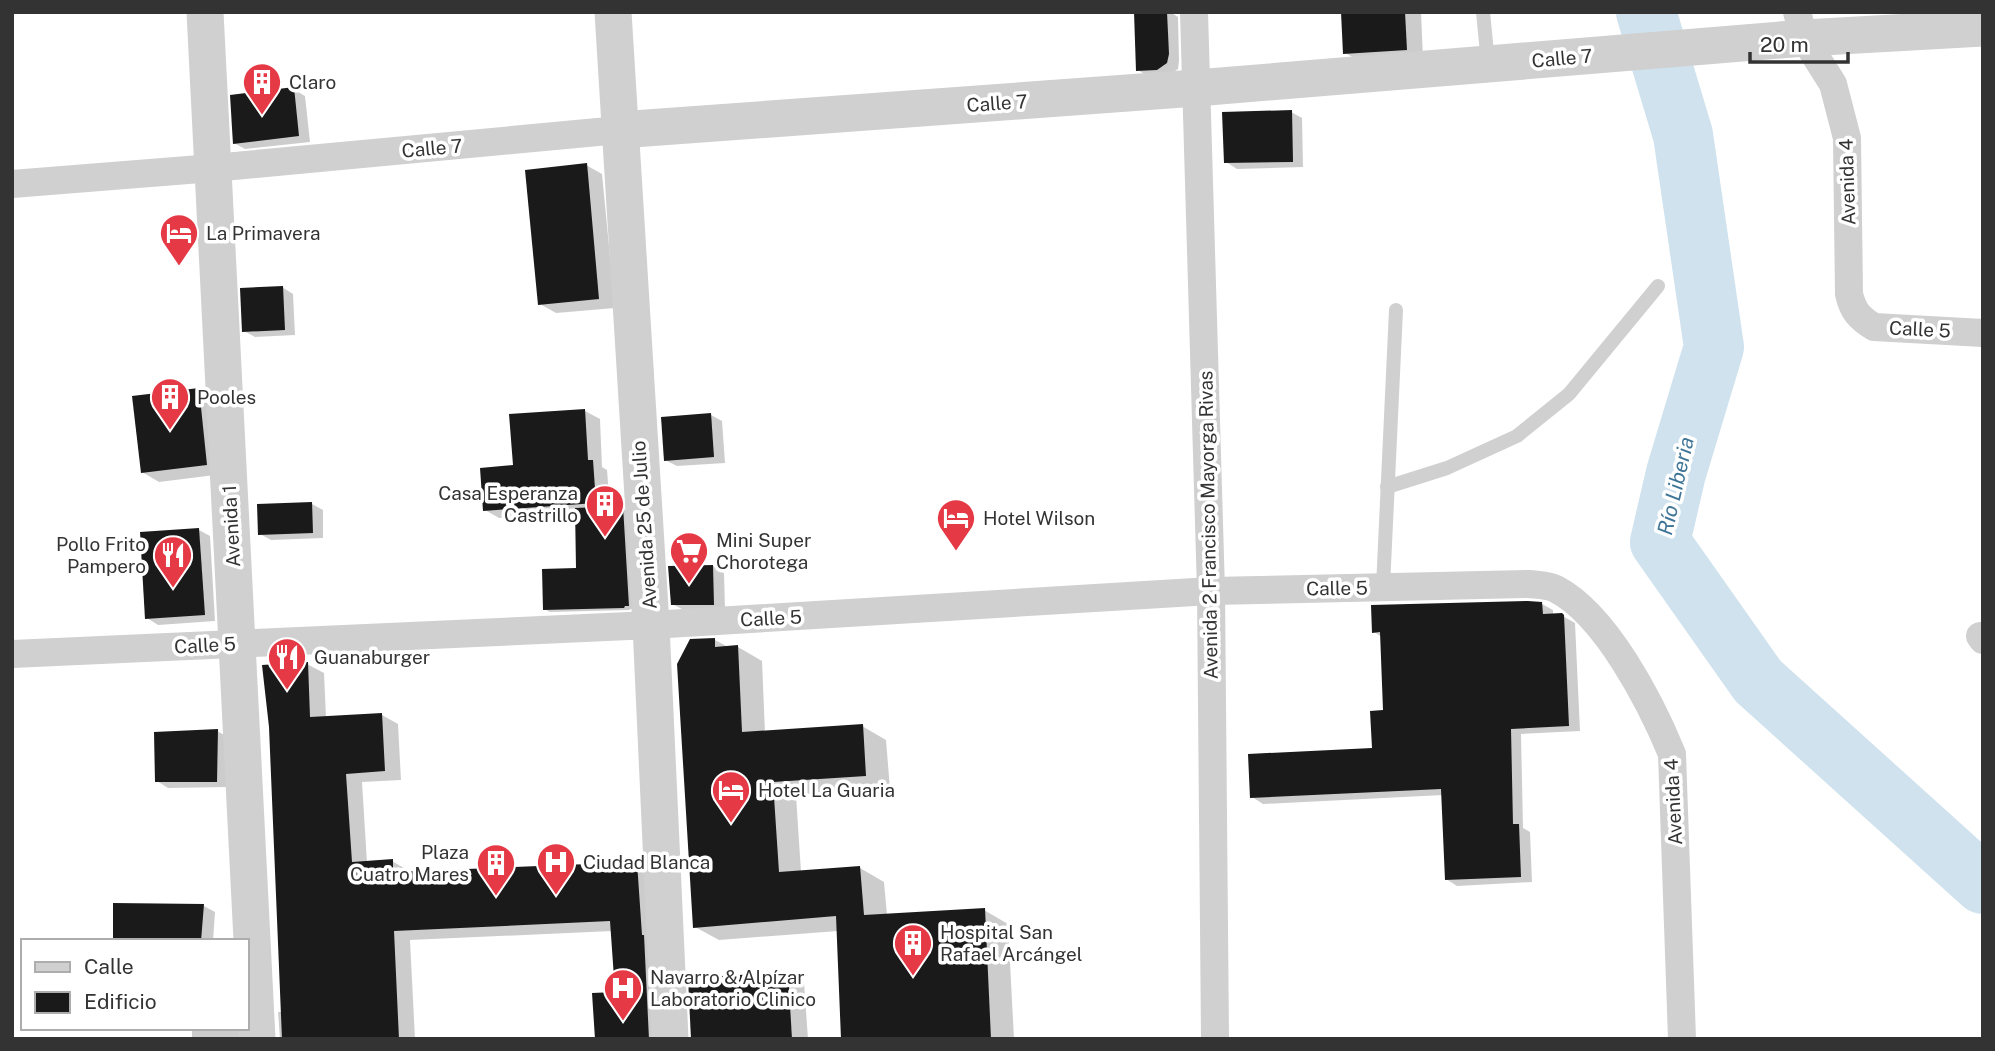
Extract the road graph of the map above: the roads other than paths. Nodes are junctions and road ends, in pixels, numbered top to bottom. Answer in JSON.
{"nodes":[{"id":1,"x":205,"y":12,"type":"edge"},
{"id":2,"x":613,"y":12,"type":"edge"},
{"id":3,"x":1194,"y":12,"type":"edge"},
{"id":4,"x":1483,"y":12,"type":"edge"},
{"id":5,"x":1801,"y":25,"type":"edge"},
{"id":6,"x":1983,"y":28,"type":"edge"},
{"id":7,"x":1488,"y":64,"type":"junction"},
{"id":8,"x":1196,"y":88,"type":"junction"},
{"id":9,"x":619,"y":130,"type":"junction"},
{"id":10,"x":213,"y":168,"type":"junction"},
{"id":11,"x":12,"y":184,"type":"edge"},
{"id":12,"x":1658,"y":286,"type":"dead end"},
{"id":13,"x":1396,"y":310,"type":"dead end"},
{"id":14,"x":1860,"y":318,"type":"joint"},
{"id":15,"x":1983,"y":333,"type":"edge"},
{"id":16,"x":1387,"y":487,"type":"junction"},
{"id":17,"x":1530,"y":584,"type":"joint"},
{"id":18,"x":1383,"y":587,"type":"junction"},
{"id":19,"x":1211,"y":591,"type":"junction"},
{"id":20,"x":651,"y":625,"type":"junction"},
{"id":21,"x":237,"y":644,"type":"junction"},
{"id":22,"x":12,"y":654,"type":"edge"},
{"id":23,"x":257,"y":1039,"type":"edge"},
{"id":24,"x":670,"y":1039,"type":"edge"},
{"id":25,"x":1214,"y":1039,"type":"edge"},
{"id":26,"x":1682,"y":1039,"type":"edge"}],
"edges":[{"from":1,"to":10,"type":"street","name":"Avenida 1"},
{"from":2,"to":9,"type":"street","name":"Avenida 25 de Julio"},
{"from":3,"to":8,"type":"street","name":"Avenida 2 Francisco Mayorga Rivas"},
{"from":4,"to":7,"type":"lane"},
{"from":5,"to":6,"type":"street","name":"Calle 7"},
{"from":5,"to":7,"type":"street","name":"Calle 7"},
{"from":5,"to":14,"type":"street","name":"Avenida 4"},
{"from":7,"to":8,"type":"street","name":"Calle 7"},
{"from":8,"to":9,"type":"street","name":"Calle 7"},
{"from":8,"to":19,"type":"street","name":"Avenida 2 Francisco Mayorga Rivas"},
{"from":9,"to":10,"type":"street","name":"Calle 7"},
{"from":9,"to":20,"type":"street","name":"Avenida 25 de Julio"},
{"from":10,"to":11,"type":"street","name":"Calle 7"},
{"from":10,"to":21,"type":"street","name":"Avenida 1"},
{"from":12,"to":16,"type":"lane"},
{"from":13,"to":16,"type":"lane"},
{"from":14,"to":15,"type":"street","name":"Calle 5"},
{"from":16,"to":18,"type":"lane"},
{"from":17,"to":18,"type":"street","name":"Calle 5"},
{"from":17,"to":26,"type":"street","name":"Avenida 4"},
{"from":18,"to":19,"type":"street","name":"Calle 5"},
{"from":19,"to":20,"type":"street","name":"Calle 5"},
{"from":19,"to":25,"type":"street","name":"Avenida 2 Francisco Mayorga Rivas"},
{"from":20,"to":21,"type":"street","name":"Calle 5"},
{"from":20,"to":24,"type":"street","name":"Avenida 25 de Julio"},
{"from":21,"to":22,"type":"street","name":"Calle 5"},
{"from":21,"to":23,"type":"street","name":"Avenida 1"}]}
